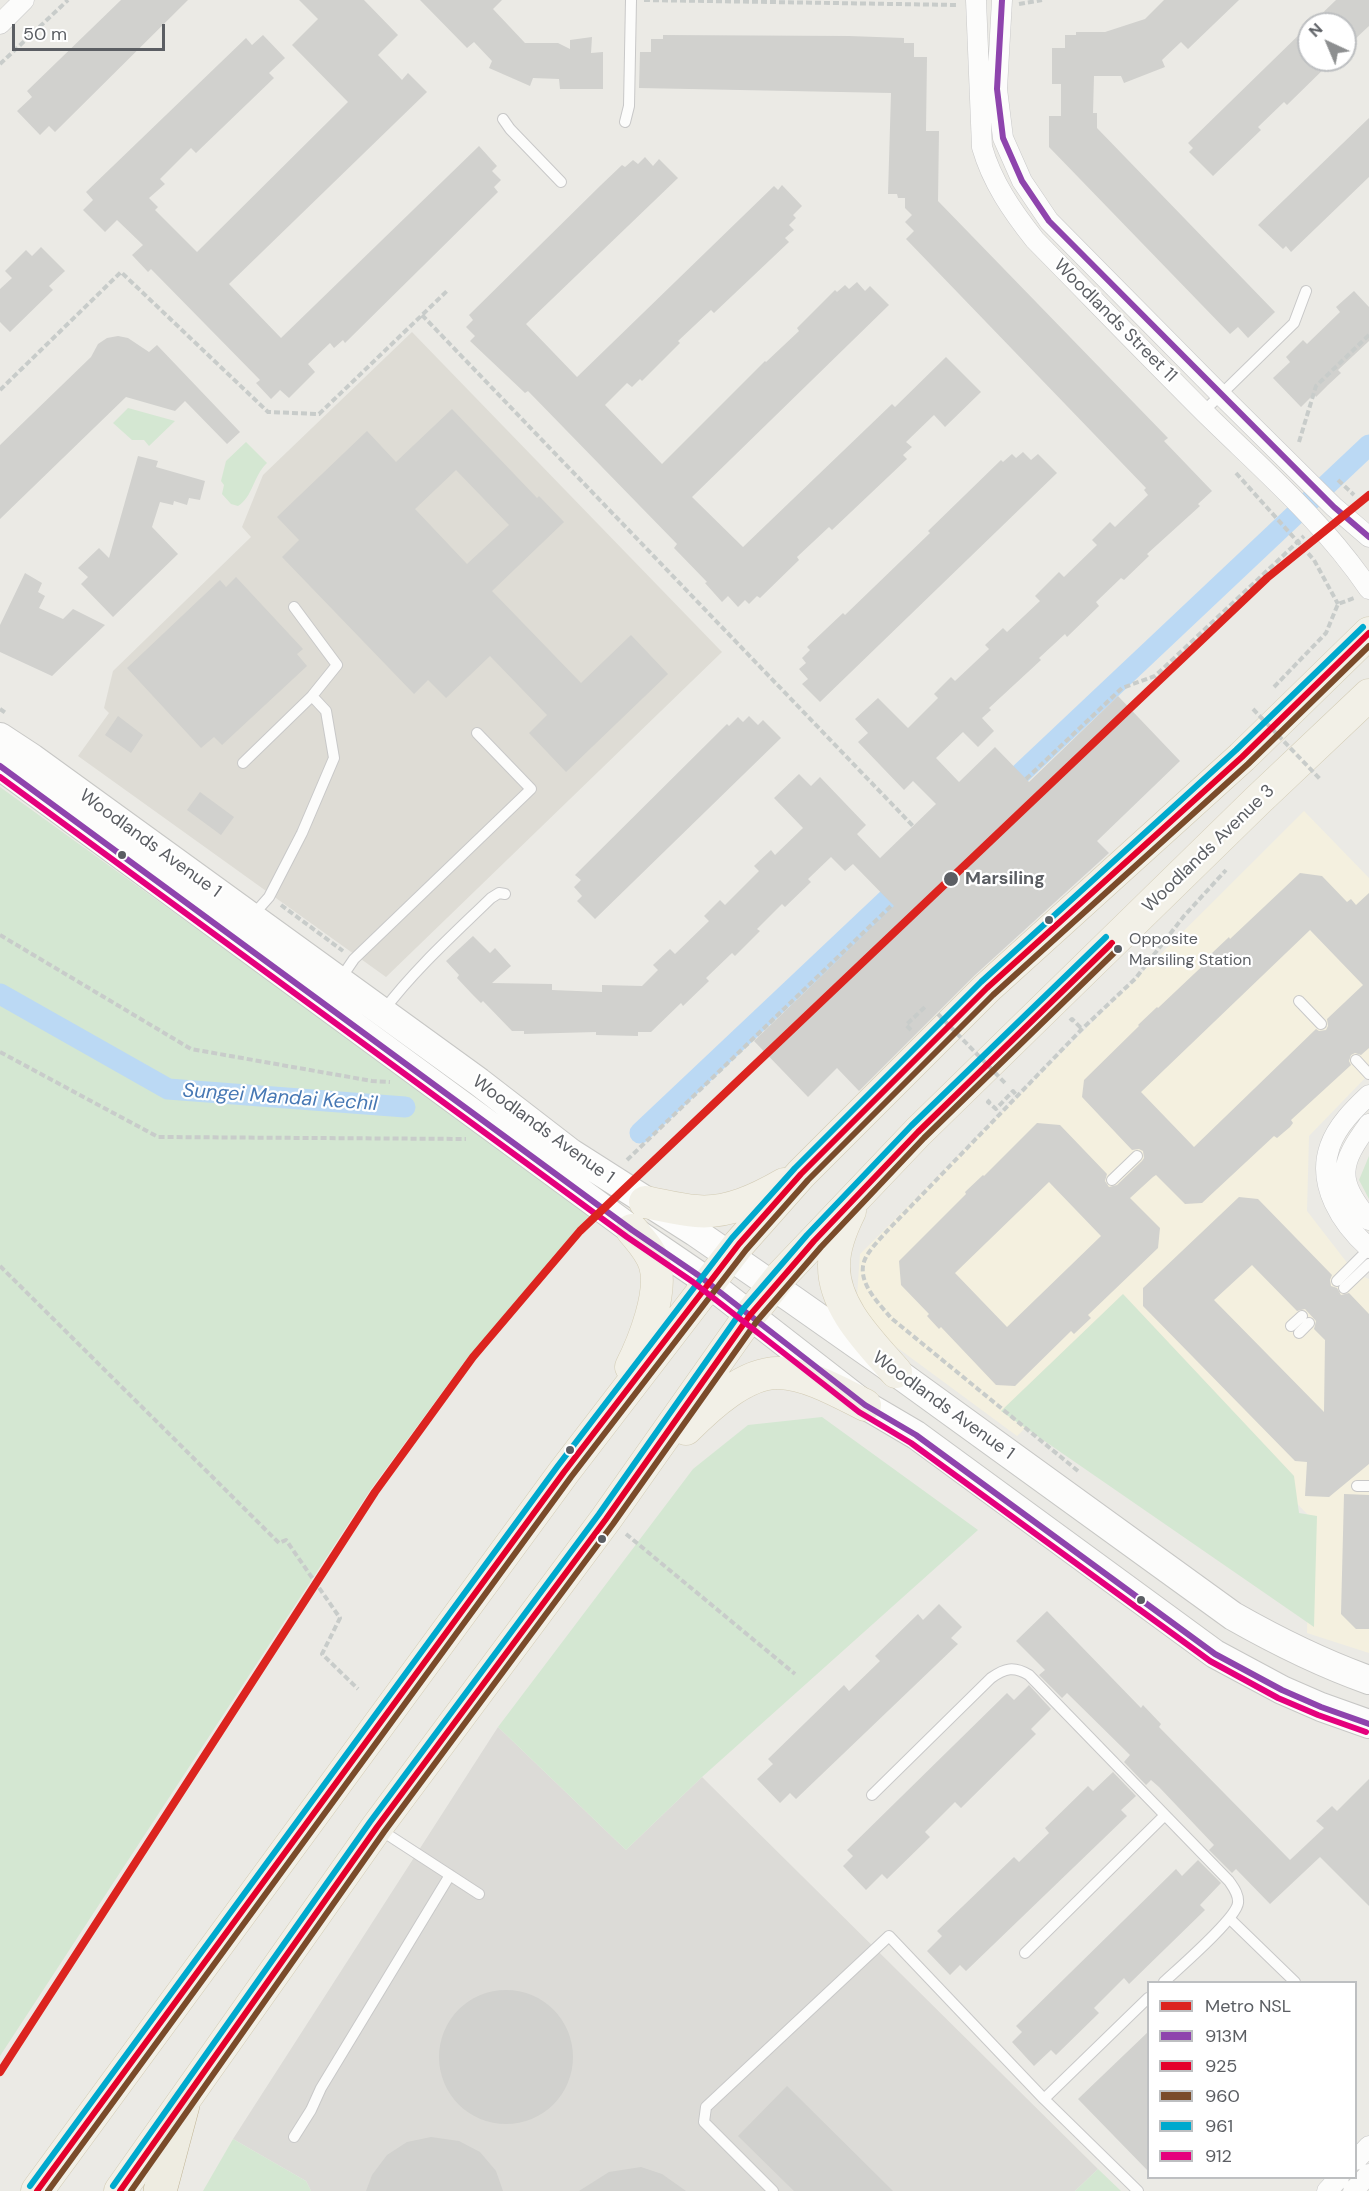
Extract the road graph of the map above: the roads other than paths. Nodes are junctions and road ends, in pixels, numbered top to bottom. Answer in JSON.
{"nodes":[{"id":1,"x":24,"y":0,"type":"edge"},
{"id":2,"x":631,"y":0,"type":"edge"},
{"id":3,"x":976,"y":3,"type":"edge"},
{"id":4,"x":1002,"y":3,"type":"edge"},
{"id":5,"x":0,"y":24,"type":"edge"},
{"id":6,"x":503,"y":119,"type":"dead end"},
{"id":7,"x":625,"y":122,"type":"dead end"},
{"id":8,"x":561,"y":182,"type":"dead end"},
{"id":9,"x":1306,"y":291,"type":"dead end"},
{"id":10,"x":1221,"y":395,"type":"junction"},
{"id":11,"x":1204,"y":411,"type":"junction"},
{"id":12,"x":1369,"y":537,"type":"edge"},
{"id":13,"x":1369,"y":589,"type":"edge"},
{"id":14,"x":294,"y":607,"type":"dead end"},
{"id":15,"x":1369,"y":633,"type":"edge"},
{"id":16,"x":312,"y":696,"type":"junction"},
{"id":17,"x":1369,"y":696,"type":"edge"},
{"id":18,"x":477,"y":733,"type":"dead end"},
{"id":19,"x":0,"y":737,"type":"edge"},
{"id":20,"x":243,"y":763,"type":"dead end"},
{"id":21,"x":0,"y":766,"type":"edge"},
{"id":22,"x":505,"y":894,"type":"dead end"},
{"id":23,"x":251,"y":918,"type":"junction"},
{"id":24,"x":339,"y":981,"type":"junction"},
{"id":25,"x":1299,"y":1001,"type":"dead end"},
{"id":26,"x":375,"y":1023,"type":"junction"},
{"id":27,"x":1321,"y":1024,"type":"dead end"},
{"id":28,"x":1356,"y":1060,"type":"dead end"},
{"id":29,"x":1369,"y":1074,"type":"edge"},
{"id":30,"x":1369,"y":1095,"type":"edge"},
{"id":31,"x":1369,"y":1124,"type":"edge"},
{"id":32,"x":1137,"y":1156,"type":"dead end"},
{"id":33,"x":801,"y":1174,"type":"junction"},
{"id":34,"x":1112,"y":1180,"type":"dead end"},
{"id":35,"x":857,"y":1197,"type":"junction"},
{"id":36,"x":645,"y":1202,"type":"junction"},
{"id":37,"x":1369,"y":1220,"type":"edge"},
{"id":38,"x":632,"y":1230,"type":"junction"},
{"id":39,"x":1369,"y":1249,"type":"edge"},
{"id":40,"x":729,"y":1257,"type":"junction"},
{"id":41,"x":1369,"y":1264,"type":"edge"},
{"id":42,"x":708,"y":1283,"type":"junction"},
{"id":43,"x":773,"y":1286,"type":"junction"},
{"id":44,"x":750,"y":1315,"type":"junction"},
{"id":45,"x":1305,"y":1319,"type":"dead end"},
{"id":46,"x":1295,"y":1330,"type":"dead end"},
{"id":47,"x":896,"y":1372,"type":"junction"},
{"id":48,"x":865,"y":1405,"type":"junction"},
{"id":49,"x":596,"y":1431,"type":"junction"},
{"id":50,"x":1357,"y":1486,"type":"dead end"},
{"id":51,"x":1369,"y":1486,"type":"edge"},
{"id":52,"x":627,"y":1490,"type":"junction"},
{"id":53,"x":1369,"y":1680,"type":"edge"},
{"id":54,"x":1369,"y":1724,"type":"edge"},
{"id":55,"x":872,"y":1795,"type":"dead end"},
{"id":56,"x":1164,"y":1816,"type":"junction"},
{"id":57,"x":377,"y":1827,"type":"junction"},
{"id":58,"x":450,"y":1875,"type":"junction"},
{"id":59,"x":479,"y":1894,"type":"dead end"},
{"id":60,"x":1230,"y":1919,"type":"junction"},
{"id":61,"x":1025,"y":1953,"type":"dead end"},
{"id":62,"x":1166,"y":1981,"type":"edge"},
{"id":63,"x":1293,"y":1981,"type":"edge"},
{"id":64,"x":1147,"y":2001,"type":"edge"},
{"id":65,"x":1044,"y":2099,"type":"junction"},
{"id":66,"x":183,"y":2104,"type":"junction"},
{"id":67,"x":294,"y":2137,"type":"dead end"},
{"id":68,"x":1369,"y":2146,"type":"edge"},
{"id":69,"x":1357,"y":2159,"type":"edge"},
{"id":70,"x":1369,"y":2174,"type":"edge"},
{"id":71,"x":1338,"y":2179,"type":"edge"},
{"id":72,"x":38,"y":2191,"type":"edge"},
{"id":73,"x":120,"y":2191,"type":"edge"},
{"id":74,"x":160,"y":2191,"type":"edge"},
{"id":75,"x":772,"y":2191,"type":"edge"},
{"id":76,"x":1138,"y":2191,"type":"edge"},
{"id":77,"x":1327,"y":2191,"type":"edge"},
{"id":78,"x":1353,"y":2191,"type":"edge"}],
"edges":[{"from":1,"to":5,"type":"street"},
{"from":2,"to":7,"type":"lane"},
{"from":3,"to":11,"type":"street","name":"Woodlands Street 11"},
{"from":4,"to":10,"type":"street","name":"Woodlands Street 11"},
{"from":6,"to":8,"type":"lane"},
{"from":9,"to":10,"type":"lane"},
{"from":10,"to":11,"type":"lane"},
{"from":10,"to":12,"type":"street","name":"Woodlands Street 11"},
{"from":11,"to":13,"type":"street","name":"Woodlands Street 11"},
{"from":14,"to":16,"type":"lane"},
{"from":15,"to":33,"type":"main road"},
{"from":16,"to":20,"type":"lane"},
{"from":16,"to":23,"type":"lane"},
{"from":17,"to":35,"type":"main road","name":"Woodlands Avenue 3"},
{"from":18,"to":24,"type":"lane"},
{"from":19,"to":23,"type":"main road","name":"Woodlands Avenue 1"},
{"from":21,"to":26,"type":"main road","name":"Woodlands Avenue 1"},
{"from":22,"to":26,"type":"lane"},
{"from":23,"to":24,"type":"main road","name":"Woodlands Avenue 1"},
{"from":24,"to":26,"type":"main road","name":"Woodlands Avenue 1"},
{"from":25,"to":27,"type":"lane"},
{"from":26,"to":36,"type":"main road","name":"Woodlands Avenue 1"},
{"from":26,"to":38,"type":"main road","name":"Woodlands Avenue 1"},
{"from":28,"to":29,"type":"lane"},
{"from":30,"to":39,"type":"street"},
{"from":31,"to":37,"type":"street"},
{"from":32,"to":34,"type":"lane"},
{"from":33,"to":36,"type":"main road"},
{"from":33,"to":40,"type":"main road"},
{"from":35,"to":43,"type":"main road","name":"Woodlands Avenue 3"},
{"from":35,"to":47,"type":"main road"},
{"from":36,"to":40,"type":"main road","name":"Woodlands Avenue 1"},
{"from":38,"to":42,"type":"main road","name":"Woodlands Avenue 1"},
{"from":38,"to":49,"type":"main road"},
{"from":39,"to":41,"type":"lane"},
{"from":40,"to":42,"type":"main road"},
{"from":40,"to":43,"type":"main road","name":"Woodlands Avenue 1"},
{"from":42,"to":44,"type":"main road","name":"Woodlands Avenue 1"},
{"from":42,"to":49,"type":"main road"},
{"from":43,"to":44,"type":"main road","name":"Woodlands Avenue 3"},
{"from":43,"to":47,"type":"main road","name":"Woodlands Avenue 1"},
{"from":44,"to":48,"type":"main road","name":"Woodlands Avenue 1"},
{"from":44,"to":52,"type":"main road","name":"Woodlands Avenue 3"},
{"from":45,"to":46,"type":"lane"},
{"from":47,"to":53,"type":"main road","name":"Woodlands Avenue 1"},
{"from":48,"to":52,"type":"main road"},
{"from":48,"to":54,"type":"main road","name":"Woodlands Avenue 1"},
{"from":49,"to":72,"type":"main road"},
{"from":50,"to":51,"type":"lane"},
{"from":52,"to":57,"type":"main road","name":"Woodlands Avenue 3"},
{"from":55,"to":56,"type":"lane"},
{"from":56,"to":60,"type":"lane"},
{"from":56,"to":61,"type":"lane"},
{"from":57,"to":58,"type":"lane"},
{"from":57,"to":66,"type":"main road","name":"Woodlands Avenue 3"},
{"from":58,"to":59,"type":"lane"},
{"from":58,"to":67,"type":"lane"},
{"from":60,"to":62,"type":"lane"},
{"from":60,"to":63,"type":"lane"},
{"from":64,"to":65,"type":"lane"},
{"from":65,"to":75,"type":"lane"},
{"from":65,"to":76,"type":"lane"},
{"from":66,"to":73,"type":"main road","name":"Woodlands Avenue 3"},
{"from":66,"to":74,"type":"highway"},
{"from":68,"to":69,"type":"street"},
{"from":70,"to":78,"type":"street"},
{"from":71,"to":77,"type":"street"}]}
